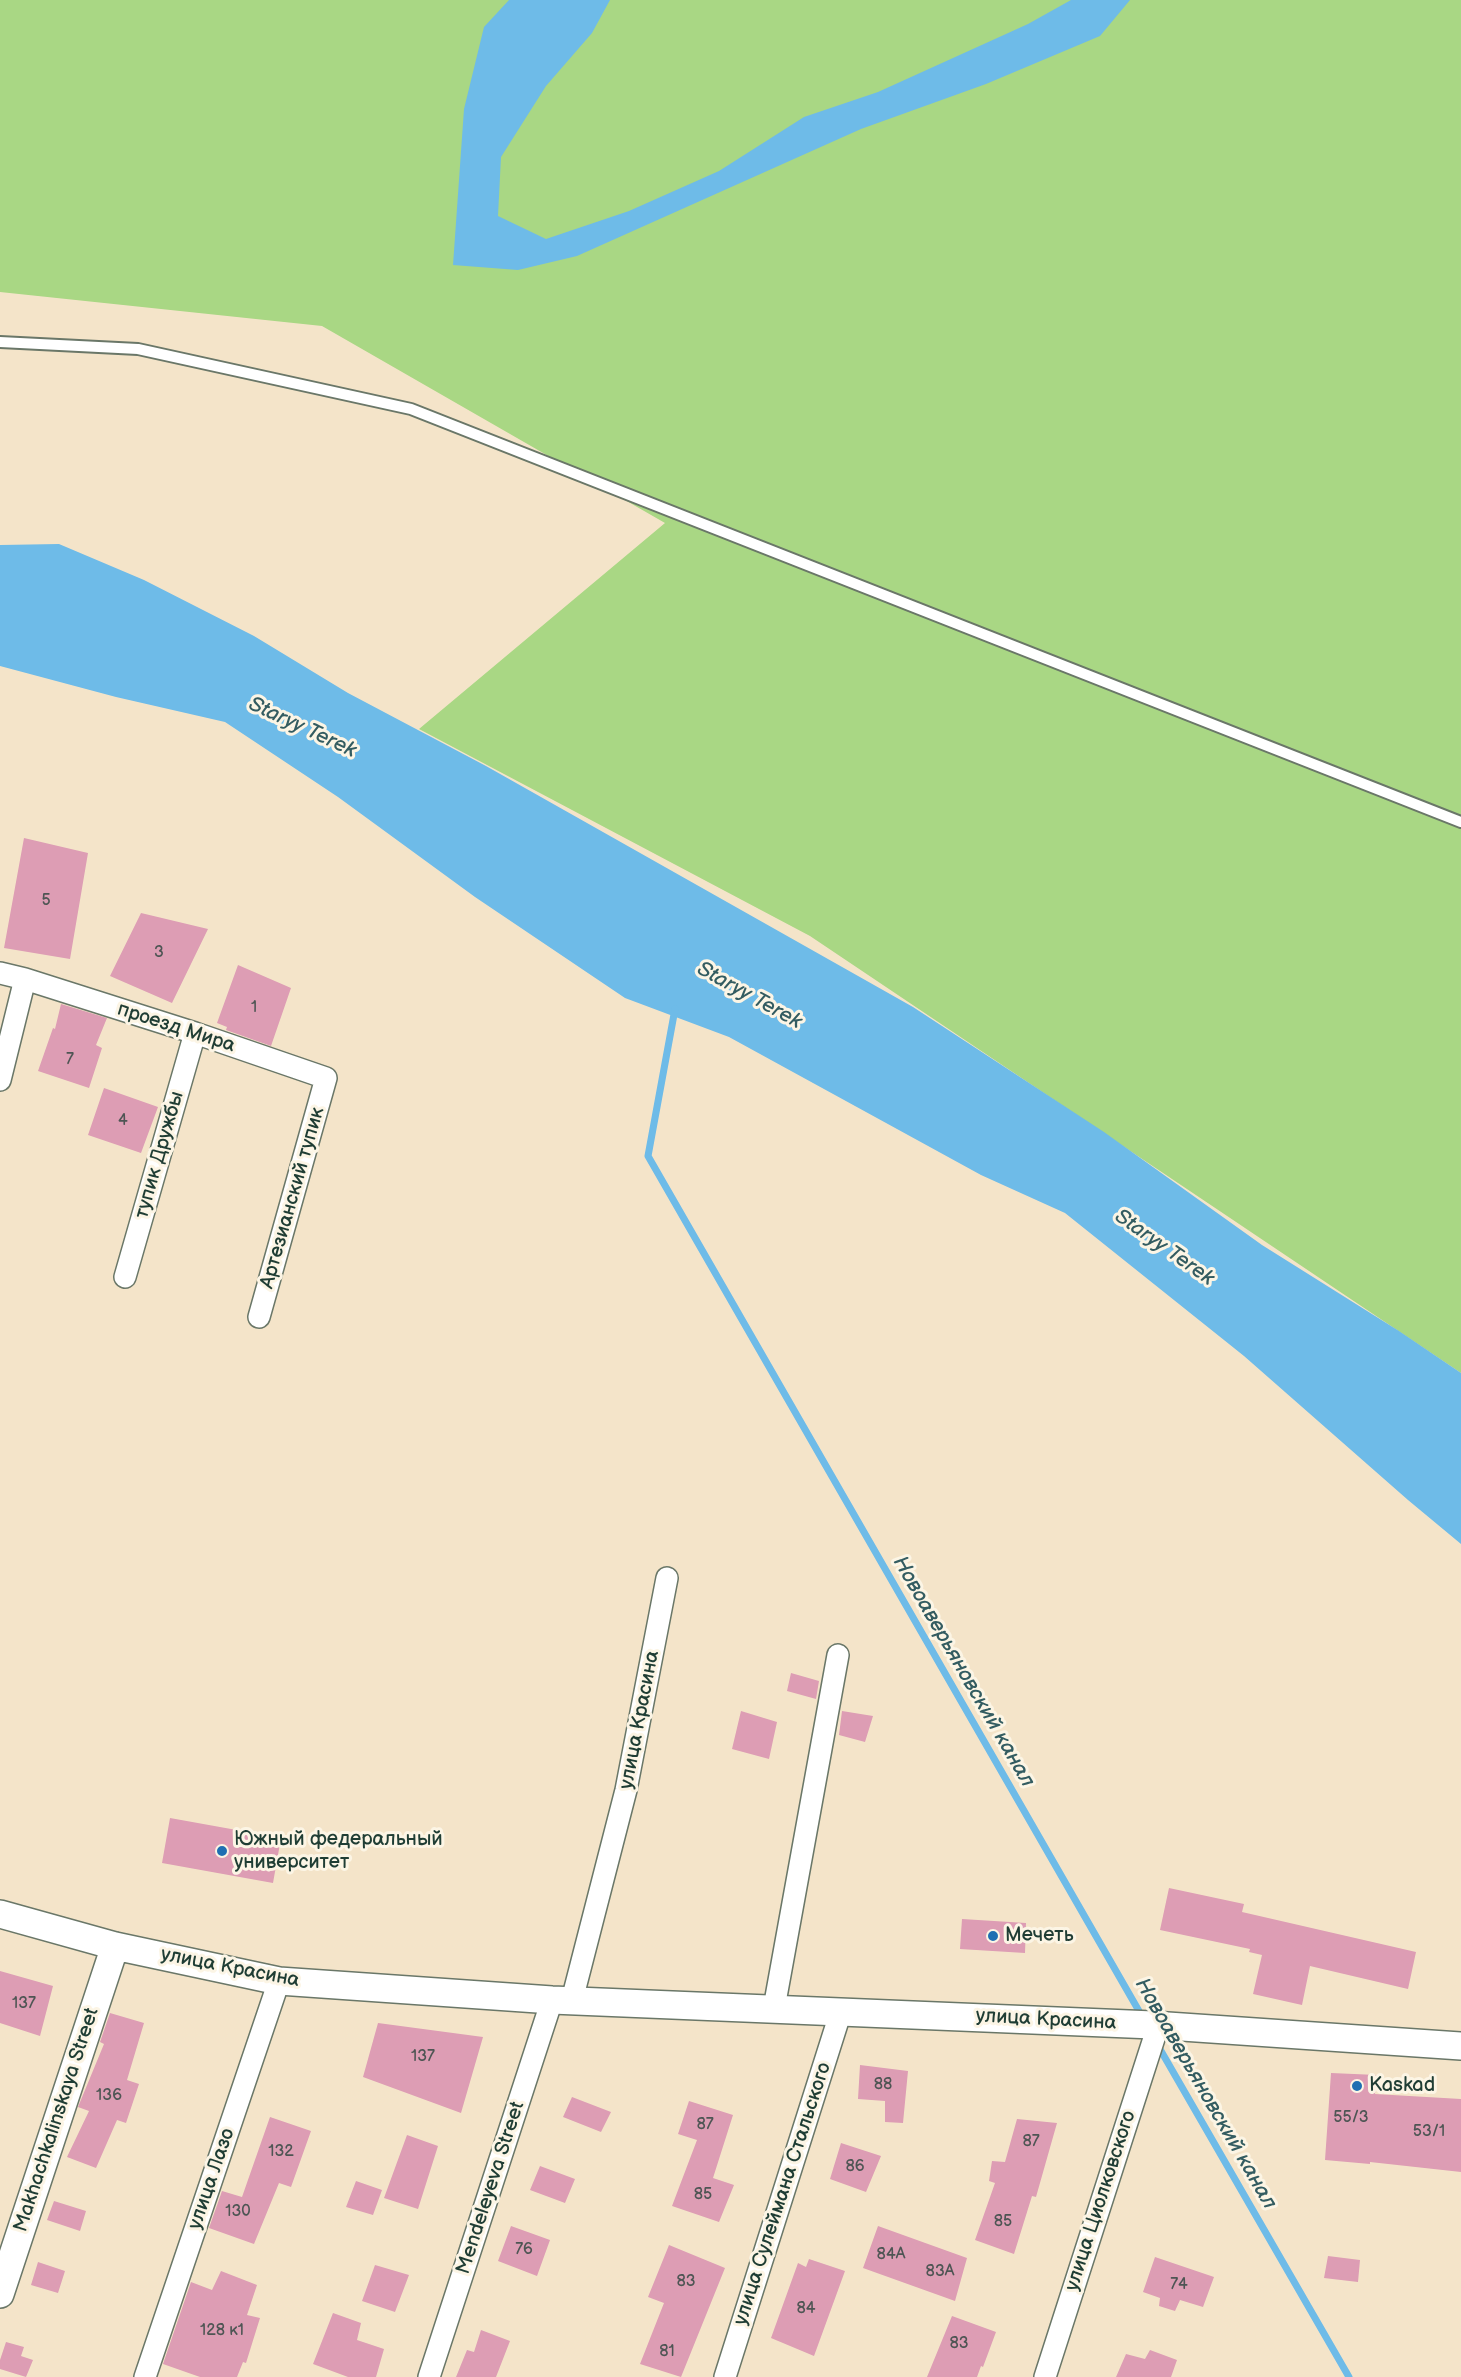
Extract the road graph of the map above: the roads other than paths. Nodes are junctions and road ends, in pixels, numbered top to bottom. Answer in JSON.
{"nodes":[{"id":1,"x":0,"y":342,"type":"edge"},
{"id":2,"x":1461,"y":822,"type":"edge"},
{"id":3,"x":0,"y":973,"type":"edge"},
{"id":4,"x":25,"y":979,"type":"junction"},
{"id":5,"x":195,"y":1033,"type":"junction"},
{"id":6,"x":326,"y":1078,"type":"joint"},
{"id":7,"x":0,"y":1080,"type":"edge"},
{"id":8,"x":125,"y":1277,"type":"dead end"},
{"id":9,"x":259,"y":1317,"type":"dead end"},
{"id":10,"x":667,"y":1578,"type":"dead end"},
{"id":11,"x":838,"y":1655,"type":"dead end"},
{"id":12,"x":0,"y":1914,"type":"edge"},
{"id":13,"x":115,"y":1946,"type":"junction"},
{"id":14,"x":279,"y":1981,"type":"junction"},
{"id":15,"x":562,"y":2000,"type":"junction"},
{"id":16,"x":774,"y":2008,"type":"junction"},
{"id":17,"x":841,"y":2011,"type":"junction"},
{"id":18,"x":1158,"y":2026,"type":"junction"},
{"id":19,"x":1461,"y":2046,"type":"edge"},
{"id":20,"x":0,"y":2294,"type":"edge"},
{"id":21,"x":145,"y":2377,"type":"edge"},
{"id":22,"x":429,"y":2377,"type":"edge"},
{"id":23,"x":725,"y":2377,"type":"edge"},
{"id":24,"x":1045,"y":2377,"type":"edge"}],
"edges":[{"from":1,"to":2,"type":"lane"},
{"from":3,"to":4,"type":"street","name":"проезд Мира"},
{"from":4,"to":5,"type":"street","name":"проезд Мира"},
{"from":4,"to":7,"type":"street"},
{"from":5,"to":6,"type":"street","name":"проезд Мира"},
{"from":5,"to":8,"type":"street","name":"тупик Дружбы"},
{"from":6,"to":9,"type":"street","name":"Артезианский тупик"},
{"from":10,"to":15,"type":"street","name":"улица Красина"},
{"from":11,"to":16,"type":"street"},
{"from":12,"to":13,"type":"street","name":"улица Красина"},
{"from":13,"to":14,"type":"street","name":"улица Красина"},
{"from":13,"to":20,"type":"street","name":"Makhachkalinskaya Street"},
{"from":14,"to":15,"type":"street","name":"улица Красина"},
{"from":14,"to":21,"type":"street","name":"улица Лазо"},
{"from":15,"to":16,"type":"street","name":"улица Красина"},
{"from":15,"to":22,"type":"street","name":"Mendeleyeva Street"},
{"from":16,"to":17,"type":"street","name":"улица Красина"},
{"from":17,"to":18,"type":"street","name":"улица Красина"},
{"from":17,"to":23,"type":"street","name":"улица Сулеймана Стальского"},
{"from":18,"to":19,"type":"street","name":"улица Красина"},
{"from":18,"to":24,"type":"street","name":"улица Циолковского"}]}
